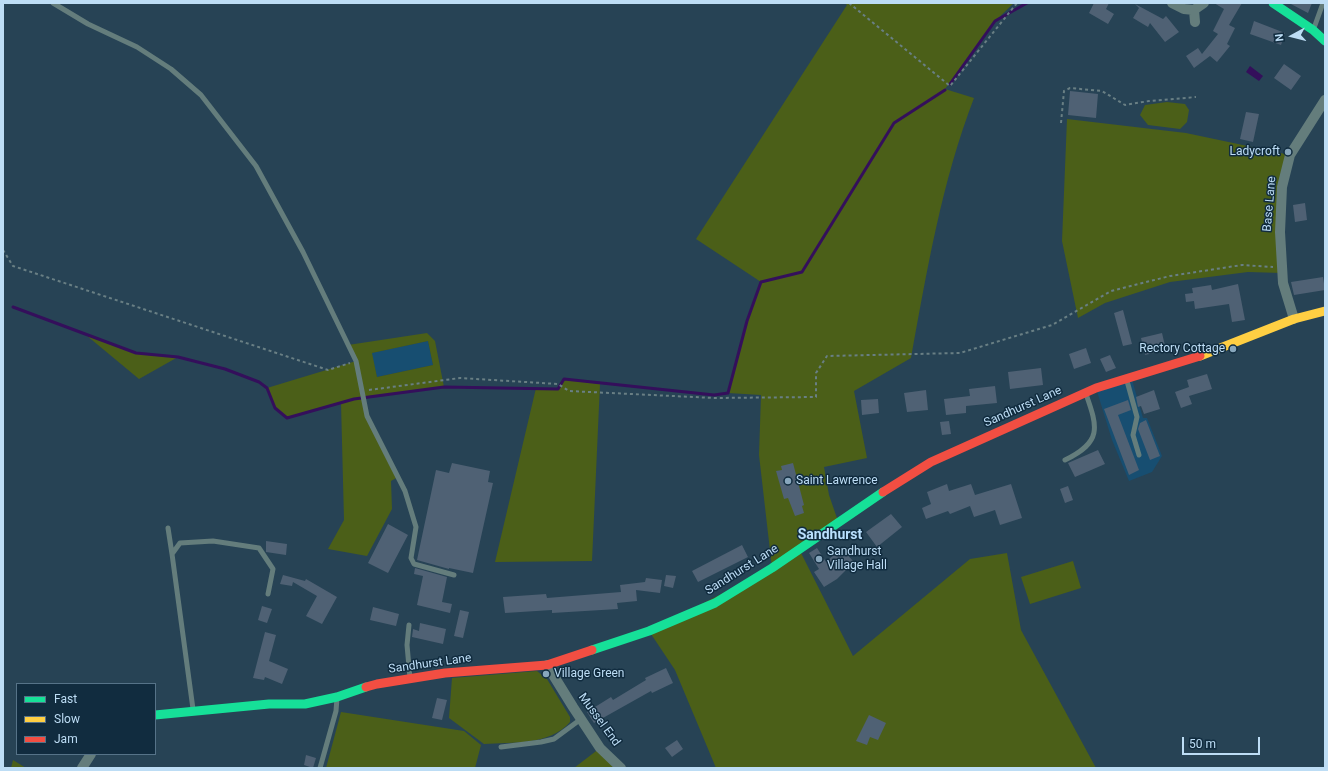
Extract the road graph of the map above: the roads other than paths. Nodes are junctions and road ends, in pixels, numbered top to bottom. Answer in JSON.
{"nodes":[{"id":1,"x":53,"y":3,"type":"edge"},
{"id":2,"x":1172,"y":3,"type":"edge"},
{"id":3,"x":1204,"y":3,"type":"edge"},
{"id":4,"x":1273,"y":3,"type":"edge"},
{"id":5,"x":1323,"y":3,"type":"edge"},
{"id":6,"x":1194,"y":10,"type":"junction"},
{"id":7,"x":1195,"y":22,"type":"dead end"},
{"id":8,"x":1313,"y":30,"type":"junction"},
{"id":9,"x":1325,"y":41,"type":"edge"},
{"id":10,"x":1325,"y":100,"type":"edge"},
{"id":11,"x":1325,"y":311,"type":"edge"},
{"id":12,"x":1294,"y":319,"type":"junction"},
{"id":13,"x":1126,"y":378,"type":"junction"},
{"id":14,"x":1085,"y":393,"type":"junction"},
{"id":15,"x":1139,"y":455,"type":"dead end"},
{"id":16,"x":1065,"y":460,"type":"dead end"},
{"id":17,"x":168,"y":528,"type":"dead end"},
{"id":18,"x":172,"y":554,"type":"junction"},
{"id":19,"x":454,"y":575,"type":"dead end"},
{"id":20,"x":268,"y":594,"type":"dead end"},
{"id":21,"x":409,"y":625,"type":"dead end"},
{"id":22,"x":548,"y":665,"type":"junction"},
{"id":23,"x":411,"y":679,"type":"junction"},
{"id":24,"x":337,"y":697,"type":"junction"},
{"id":25,"x":193,"y":710,"type":"junction"},
{"id":26,"x":156,"y":715,"type":"edge"},
{"id":27,"x":581,"y":719,"type":"junction"},
{"id":28,"x":501,"y":747,"type":"dead end"},
{"id":29,"x":90,"y":755,"type":"edge"},
{"id":30,"x":82,"y":768,"type":"edge"},
{"id":31,"x":320,"y":768,"type":"edge"},
{"id":32,"x":621,"y":768,"type":"edge"}],
"edges":[{"from":1,"to":19,"type":"lane"},
{"from":2,"to":6,"type":"street"},
{"from":3,"to":6,"type":"street"},
{"from":4,"to":8,"type":"street"},
{"from":5,"to":8,"type":"lane"},
{"from":6,"to":7,"type":"street"},
{"from":8,"to":9,"type":"street"},
{"from":10,"to":12,"type":"street","name":"Base Lane"},
{"from":11,"to":12,"type":"street","name":"Sandhurst Lane"},
{"from":12,"to":13,"type":"street","name":"Sandhurst Lane"},
{"from":13,"to":14,"type":"street","name":"Sandhurst Lane"},
{"from":13,"to":15,"type":"lane"},
{"from":14,"to":16,"type":"lane"},
{"from":14,"to":22,"type":"street","name":"Sandhurst Lane"},
{"from":17,"to":18,"type":"lane"},
{"from":18,"to":20,"type":"lane"},
{"from":18,"to":25,"type":"lane"},
{"from":21,"to":23,"type":"lane"},
{"from":22,"to":23,"type":"street","name":"Sandhurst Lane"},
{"from":22,"to":27,"type":"street","name":"Mussel End"},
{"from":23,"to":24,"type":"street","name":"Sandhurst Lane"},
{"from":24,"to":25,"type":"street","name":"Sandhurst Lane"},
{"from":24,"to":31,"type":"lane"},
{"from":25,"to":26,"type":"street","name":"Sandhurst Lane"},
{"from":27,"to":28,"type":"lane"},
{"from":27,"to":32,"type":"street","name":"Mussel End"},
{"from":29,"to":30,"type":"street"}]}
